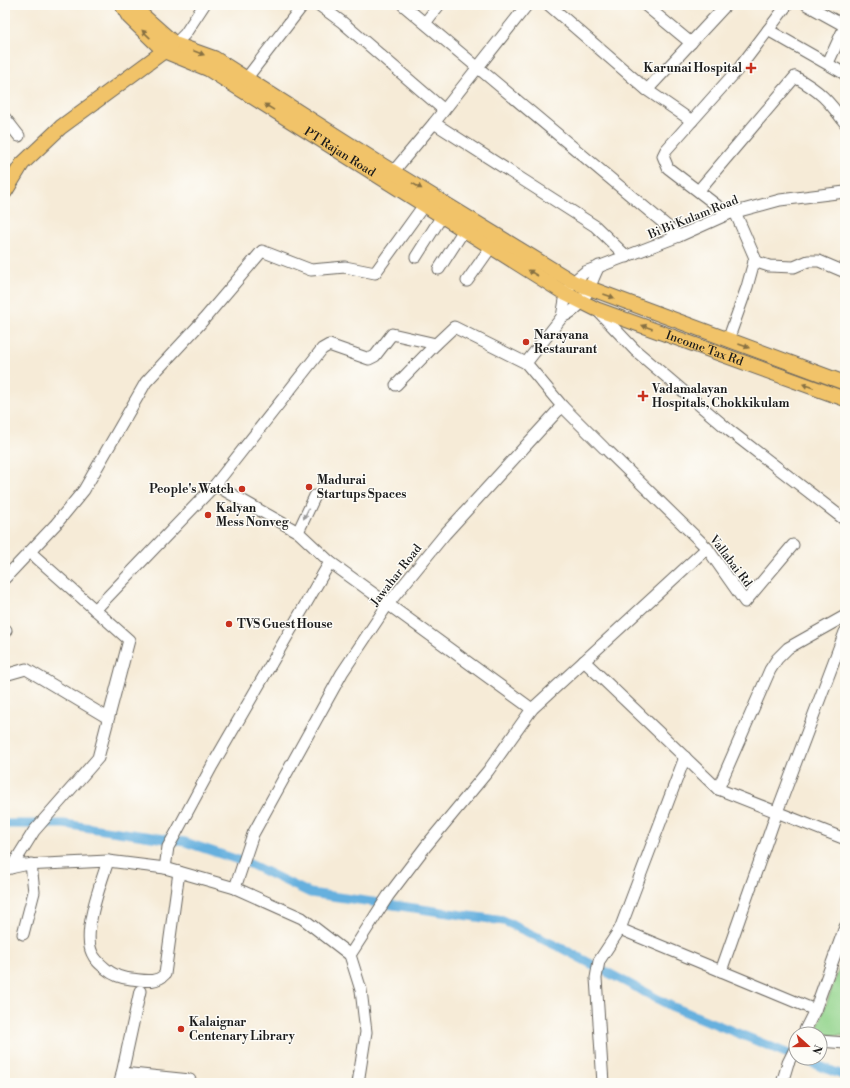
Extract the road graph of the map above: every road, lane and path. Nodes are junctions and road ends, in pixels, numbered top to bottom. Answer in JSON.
{"nodes":[{"id":1,"x":122,"y":5,"type":"edge"},
{"id":2,"x":136,"y":5,"type":"edge"},
{"id":3,"x":303,"y":5,"type":"edge"},
{"id":4,"x":319,"y":5,"type":"edge"},
{"id":5,"x":403,"y":5,"type":"edge"},
{"id":6,"x":439,"y":5,"type":"edge"},
{"id":7,"x":526,"y":5,"type":"edge"},
{"id":8,"x":549,"y":5,"type":"edge"},
{"id":9,"x":645,"y":5,"type":"edge"},
{"id":10,"x":786,"y":5,"type":"edge"},
{"id":11,"x":807,"y":5,"type":"edge"},
{"id":12,"x":201,"y":6,"type":"edge"},
{"id":13,"x":723,"y":6,"type":"edge"},
{"id":14,"x":424,"y":23,"type":"junction"},
{"id":15,"x":845,"y":26,"type":"edge"},
{"id":16,"x":768,"y":30,"type":"junction"},
{"id":17,"x":691,"y":43,"type":"junction"},
{"id":18,"x":170,"y":48,"type":"junction"},
{"id":19,"x":828,"y":63,"type":"junction"},
{"id":20,"x":477,"y":68,"type":"junction"},
{"id":21,"x":845,"y":74,"type":"edge"},
{"id":22,"x":246,"y":79,"type":"junction"},
{"id":23,"x":648,"y":90,"type":"junction"},
{"id":24,"x":444,"y":110,"type":"junction"},
{"id":25,"x":5,"y":118,"type":"edge"},
{"id":26,"x":297,"y":118,"type":"junction"},
{"id":27,"x":692,"y":121,"type":"junction"},
{"id":28,"x":434,"y":123,"type":"junction"},
{"id":29,"x":845,"y":123,"type":"edge"},
{"id":30,"x":19,"y":136,"type":"dead end"},
{"id":31,"x":390,"y":176,"type":"junction"},
{"id":32,"x":699,"y":190,"type":"junction"},
{"id":33,"x":5,"y":192,"type":"edge"},
{"id":34,"x":845,"y":192,"type":"edge"},
{"id":35,"x":424,"y":205,"type":"junction"},
{"id":36,"x":731,"y":213,"type":"junction"},
{"id":37,"x":442,"y":216,"type":"junction"},
{"id":38,"x":464,"y":230,"type":"junction"},
{"id":39,"x":679,"y":236,"type":"junction"},
{"id":40,"x":491,"y":247,"type":"junction"},
{"id":41,"x":416,"y":257,"type":"dead end"},
{"id":42,"x":627,"y":257,"type":"junction"},
{"id":43,"x":754,"y":261,"type":"junction"},
{"id":44,"x":600,"y":266,"type":"junction"},
{"id":45,"x":440,"y":269,"type":"dead end"},
{"id":46,"x":845,"y":272,"type":"edge"},
{"id":47,"x":467,"y":281,"type":"dead end"},
{"id":48,"x":569,"y":288,"type":"junction"},
{"id":49,"x":590,"y":289,"type":"junction"},
{"id":50,"x":582,"y":302,"type":"junction"},
{"id":51,"x":596,"y":309,"type":"junction"},
{"id":52,"x":562,"y":317,"type":"junction"},
{"id":53,"x":728,"y":340,"type":"junction"},
{"id":54,"x":436,"y":344,"type":"junction"},
{"id":55,"x":526,"y":363,"type":"junction"},
{"id":56,"x":845,"y":383,"type":"edge"},
{"id":57,"x":396,"y":385,"type":"dead end"},
{"id":58,"x":845,"y":399,"type":"edge"},
{"id":59,"x":562,"y":406,"type":"junction"},
{"id":60,"x":215,"y":485,"type":"junction"},
{"id":61,"x":315,"y":496,"type":"dead end"},
{"id":62,"x":845,"y":520,"type":"edge"},
{"id":63,"x":298,"y":532,"type":"junction"},
{"id":64,"x":793,"y":546,"type":"dead end"},
{"id":65,"x":707,"y":548,"type":"junction"},
{"id":66,"x":30,"y":552,"type":"junction"},
{"id":67,"x":330,"y":562,"type":"junction"},
{"id":68,"x":5,"y":578,"type":"edge"},
{"id":69,"x":388,"y":604,"type":"junction"},
{"id":70,"x":95,"y":610,"type":"junction"},
{"id":71,"x":845,"y":616,"type":"edge"},
{"id":72,"x":845,"y":632,"type":"edge"},
{"id":73,"x":584,"y":661,"type":"junction"},
{"id":74,"x":5,"y":675,"type":"edge"},
{"id":75,"x":532,"y":709,"type":"junction"},
{"id":76,"x":108,"y":718,"type":"junction"},
{"id":77,"x":685,"y":757,"type":"junction"},
{"id":78,"x":718,"y":789,"type":"junction"},
{"id":79,"x":777,"y":812,"type":"junction"},
{"id":80,"x":845,"y":839,"type":"edge"},
{"id":81,"x":108,"y":861,"type":"junction"},
{"id":82,"x":31,"y":864,"type":"junction"},
{"id":83,"x":164,"y":868,"type":"junction"},
{"id":84,"x":8,"y":869,"type":"edge"},
{"id":85,"x":179,"y":872,"type":"junction"},
{"id":86,"x":235,"y":888,"type":"junction"},
{"id":87,"x":845,"y":927,"type":"edge"},
{"id":88,"x":620,"y":929,"type":"junction"},
{"id":89,"x":23,"y":934,"type":"dead end"},
{"id":90,"x":350,"y":955,"type":"junction"},
{"id":91,"x":721,"y":971,"type":"junction"},
{"id":92,"x":140,"y":991,"type":"dead end"},
{"id":93,"x":815,"y":1010,"type":"junction"},
{"id":94,"x":807,"y":1026,"type":"edge"},
{"id":95,"x":828,"y":1042,"type":"edge"},
{"id":96,"x":845,"y":1043,"type":"edge"},
{"id":97,"x":788,"y":1064,"type":"edge"},
{"id":98,"x":121,"y":1078,"type":"edge"},
{"id":99,"x":190,"y":1080,"type":"dead end"},
{"id":100,"x":358,"y":1083,"type":"edge"},
{"id":101,"x":604,"y":1083,"type":"edge"},
{"id":102,"x":782,"y":1083,"type":"edge"}],
"edges":[{"from":18,"to":1,"type":"main road","name":"PT Rajan Road","one_way":true},
{"from":2,"to":18,"type":"main road","name":"PT Rajan Road"},
{"from":3,"to":22,"type":"street"},
{"from":4,"to":24,"type":"street"},
{"from":5,"to":14,"type":"street"},
{"from":6,"to":14,"type":"street"},
{"from":7,"to":20,"type":"street"},
{"from":8,"to":23,"type":"street"},
{"from":9,"to":17,"type":"street"},
{"from":10,"to":16,"type":"street"},
{"from":11,"to":15,"type":"street"},
{"from":12,"to":18,"type":"street"},
{"from":13,"to":17,"type":"street"},
{"from":14,"to":20,"type":"street"},
{"from":15,"to":19,"type":"street"},
{"from":16,"to":19,"type":"street"},
{"from":16,"to":27,"type":"street"},
{"from":17,"to":23,"type":"street"},
{"from":18,"to":22,"type":"main road","name":"PT Rajan Road","one_way":true},
{"from":26,"to":18,"type":"main road","name":"PT Rajan Road","one_way":true},
{"from":18,"to":33,"type":"main road"},
{"from":19,"to":21,"type":"street"},
{"from":20,"to":24,"type":"street"},
{"from":20,"to":39,"type":"street"},
{"from":22,"to":26,"type":"main road","name":"PT Rajan Road"},
{"from":23,"to":27,"type":"street"},
{"from":24,"to":28,"type":"street"},
{"from":25,"to":30,"type":"street"},
{"from":26,"to":31,"type":"main road","name":"PT Rajan Road"},
{"from":27,"to":32,"type":"street"},
{"from":28,"to":31,"type":"street"},
{"from":28,"to":42,"type":"street"},
{"from":29,"to":32,"type":"street"},
{"from":31,"to":35,"type":"main road","name":"PT Rajan Road"},
{"from":31,"to":48,"type":"main road","name":"PT Rajan Road","one_way":true},
{"from":32,"to":36,"type":"street"},
{"from":34,"to":36,"type":"street","name":"Bi Bi Kulam Road"},
{"from":35,"to":37,"type":"main road","name":"PT Rajan Road"},
{"from":35,"to":66,"type":"street"},
{"from":36,"to":39,"type":"street","name":"Bi Bi Kulam Road"},
{"from":36,"to":43,"type":"street"},
{"from":37,"to":38,"type":"main road","name":"PT Rajan Road"},
{"from":37,"to":41,"type":"street"},
{"from":38,"to":40,"type":"main road","name":"PT Rajan Road"},
{"from":38,"to":45,"type":"street"},
{"from":39,"to":42,"type":"street","name":"Bi Bi Kulam Road"},
{"from":40,"to":47,"type":"street"},
{"from":48,"to":40,"type":"main road","name":"PT Rajan Road","one_way":true},
{"from":42,"to":44,"type":"street","name":"Bi Bi Kulam Road"},
{"from":43,"to":46,"type":"street"},
{"from":43,"to":53,"type":"street"},
{"from":44,"to":48,"type":"street","name":"Bi Bi Kulam Road"},
{"from":44,"to":49,"type":"street"},
{"from":48,"to":49,"type":"main road","name":"Income Tax Rd"},
{"from":48,"to":50,"type":"main road","name":"Income Tax Rd"},
{"from":48,"to":52,"type":"street"},
{"from":49,"to":50,"type":"street"},
{"from":49,"to":53,"type":"main road","name":"Income Tax Rd","one_way":true},
{"from":50,"to":51,"type":"main road","name":"Income Tax Rd"},
{"from":50,"to":52,"type":"street"},
{"from":58,"to":51,"type":"main road","name":"Income Tax Rd","one_way":true},
{"from":51,"to":62,"type":"street"},
{"from":52,"to":55,"type":"street"},
{"from":53,"to":56,"type":"main road","name":"Income Tax Rd","one_way":true},
{"from":54,"to":55,"type":"street"},
{"from":54,"to":57,"type":"street"},
{"from":54,"to":60,"type":"street"},
{"from":55,"to":59,"type":"street"},
{"from":59,"to":65,"type":"street","name":"Vallabai Rd"},
{"from":59,"to":69,"type":"street","name":"Jawahar Road"},
{"from":60,"to":63,"type":"street"},
{"from":60,"to":70,"type":"street"},
{"from":61,"to":63,"type":"street","one_way":true},
{"from":63,"to":67,"type":"street"},
{"from":64,"to":65,"type":"street","name":"Vallabai Rd"},
{"from":65,"to":73,"type":"street"},
{"from":66,"to":68,"type":"street"},
{"from":66,"to":70,"type":"street"},
{"from":67,"to":69,"type":"street"},
{"from":67,"to":83,"type":"street"},
{"from":69,"to":75,"type":"street"},
{"from":69,"to":86,"type":"street","name":"Jawahar Road"},
{"from":70,"to":76,"type":"street"},
{"from":71,"to":78,"type":"street"},
{"from":72,"to":79,"type":"street"},
{"from":73,"to":75,"type":"street"},
{"from":73,"to":77,"type":"street"},
{"from":74,"to":76,"type":"street"},
{"from":75,"to":90,"type":"street"},
{"from":76,"to":84,"type":"street"},
{"from":77,"to":78,"type":"street"},
{"from":77,"to":88,"type":"street"},
{"from":78,"to":79,"type":"street"},
{"from":79,"to":80,"type":"street"},
{"from":79,"to":91,"type":"street"},
{"from":81,"to":82,"type":"street"},
{"from":81,"to":83,"type":"street"},
{"from":81,"to":85,"type":"street"},
{"from":82,"to":84,"type":"street"},
{"from":82,"to":89,"type":"street"},
{"from":83,"to":85,"type":"street"},
{"from":85,"to":86,"type":"street"},
{"from":86,"to":90,"type":"street"},
{"from":87,"to":93,"type":"street"},
{"from":88,"to":91,"type":"street"},
{"from":88,"to":101,"type":"street"},
{"from":90,"to":100,"type":"street"},
{"from":91,"to":93,"type":"street"},
{"from":92,"to":98,"type":"street"},
{"from":93,"to":94,"type":"street"},
{"from":95,"to":96,"type":"street"},
{"from":97,"to":102,"type":"street"},
{"from":98,"to":99,"type":"street"}]}
